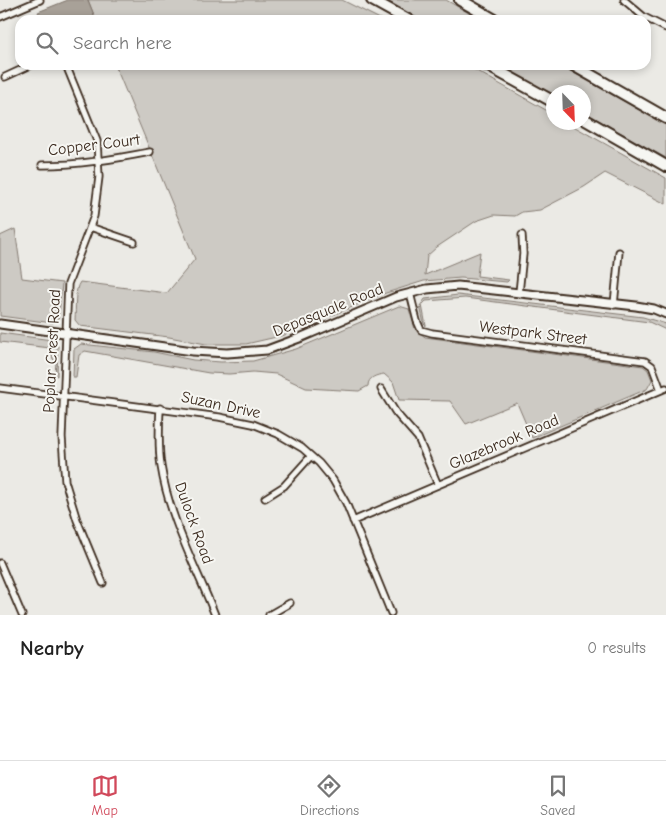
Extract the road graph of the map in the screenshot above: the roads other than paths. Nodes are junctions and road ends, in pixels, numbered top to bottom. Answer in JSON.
{"nodes":[{"id":1,"x":40,"y":0,"type":"edge"},
{"id":2,"x":460,"y":0,"type":"edge"},
{"id":3,"x":624,"y":0,"type":"edge"},
{"id":4,"x":374,"y":2,"type":"edge"},
{"id":5,"x":399,"y":15,"type":"edge"},
{"id":6,"x":486,"y":15,"type":"edge"},
{"id":7,"x":642,"y":15,"type":"edge"},
{"id":8,"x":0,"y":17,"type":"edge"},
{"id":9,"x":651,"y":20,"type":"edge"},
{"id":10,"x":666,"y":28,"type":"edge"},
{"id":11,"x":20,"y":70,"type":"edge"},
{"id":12,"x":68,"y":70,"type":"edge"},
{"id":13,"x":496,"y":70,"type":"edge"},
{"id":14,"x":582,"y":70,"type":"edge"},
{"id":15,"x":5,"y":77,"type":"dead end"},
{"id":16,"x":546,"y":98,"type":"edge"},
{"id":17,"x":666,"y":118,"type":"edge"},
{"id":18,"x":591,"y":123,"type":"edge"},
{"id":19,"x":150,"y":152,"type":"dead end"},
{"id":20,"x":98,"y":162,"type":"junction"},
{"id":21,"x":42,"y":165,"type":"dead end"},
{"id":22,"x":666,"y":166,"type":"edge"},
{"id":23,"x":90,"y":227,"type":"junction"},
{"id":24,"x":522,"y":235,"type":"dead end"},
{"id":25,"x":134,"y":242,"type":"dead end"},
{"id":26,"x":619,"y":252,"type":"dead end"},
{"id":27,"x":410,"y":293,"type":"junction"},
{"id":28,"x":519,"y":293,"type":"junction"},
{"id":29,"x":614,"y":304,"type":"junction"},
{"id":30,"x":666,"y":314,"type":"edge"},
{"id":31,"x":0,"y":324,"type":"edge"},
{"id":32,"x":66,"y":333,"type":"junction"},
{"id":33,"x":0,"y":388,"type":"edge"},
{"id":34,"x":381,"y":389,"type":"dead end"},
{"id":35,"x":664,"y":389,"type":"edge"},
{"id":36,"x":63,"y":396,"type":"junction"},
{"id":37,"x":160,"y":408,"type":"junction"},
{"id":38,"x":311,"y":456,"type":"junction"},
{"id":39,"x":438,"y":485,"type":"junction"},
{"id":40,"x":265,"y":498,"type":"dead end"},
{"id":41,"x":353,"y":521,"type":"junction"},
{"id":42,"x":0,"y":563,"type":"edge"},
{"id":43,"x":103,"y":583,"type":"dead end"},
{"id":44,"x":290,"y":603,"type":"dead end"},
{"id":45,"x":392,"y":613,"type":"dead end"},
{"id":46,"x":22,"y":615,"type":"edge"},
{"id":47,"x":215,"y":615,"type":"edge"},
{"id":48,"x":269,"y":615,"type":"edge"}],
"edges":[{"from":1,"to":8,"type":"street"},
{"from":2,"to":6,"type":"highway"},
{"from":3,"to":7,"type":"street"},
{"from":4,"to":5,"type":"highway"},
{"from":9,"to":10,"type":"street"},
{"from":11,"to":15,"type":"street"},
{"from":12,"to":20,"type":"street","name":"Poplar Crest Road"},
{"from":13,"to":16,"type":"highway"},
{"from":14,"to":17,"type":"highway"},
{"from":18,"to":22,"type":"highway"},
{"from":19,"to":20,"type":"street","name":"Copper Court"},
{"from":20,"to":21,"type":"street","name":"Copper Court"},
{"from":20,"to":23,"type":"street","name":"Poplar Crest Road"},
{"from":23,"to":25,"type":"street"},
{"from":23,"to":32,"type":"street","name":"Poplar Crest Road"},
{"from":24,"to":28,"type":"street"},
{"from":26,"to":29,"type":"street"},
{"from":27,"to":28,"type":"street","name":"Depasquale Road"},
{"from":27,"to":32,"type":"street","name":"Depasquale Road"},
{"from":27,"to":35,"type":"street","name":"Westpark Street"},
{"from":28,"to":29,"type":"street","name":"Depasquale Road"},
{"from":29,"to":30,"type":"street","name":"Depasquale Road"},
{"from":31,"to":32,"type":"street","name":"Depasquale Road"},
{"from":32,"to":36,"type":"street","name":"Poplar Crest Road"},
{"from":33,"to":36,"type":"street","name":"Suzan Drive"},
{"from":34,"to":39,"type":"street"},
{"from":35,"to":39,"type":"street","name":"Glazebrook Road"},
{"from":36,"to":37,"type":"street","name":"Suzan Drive"},
{"from":36,"to":43,"type":"street","name":"Poplar Crest Road"},
{"from":37,"to":38,"type":"street","name":"Suzan Drive"},
{"from":37,"to":47,"type":"street","name":"Dulock Road"},
{"from":38,"to":40,"type":"street"},
{"from":38,"to":41,"type":"street","name":"Suzan Drive"},
{"from":39,"to":41,"type":"street","name":"Glazebrook Road"},
{"from":41,"to":45,"type":"street","name":"Suzan Drive"},
{"from":42,"to":46,"type":"street"},
{"from":44,"to":48,"type":"street"}]}
